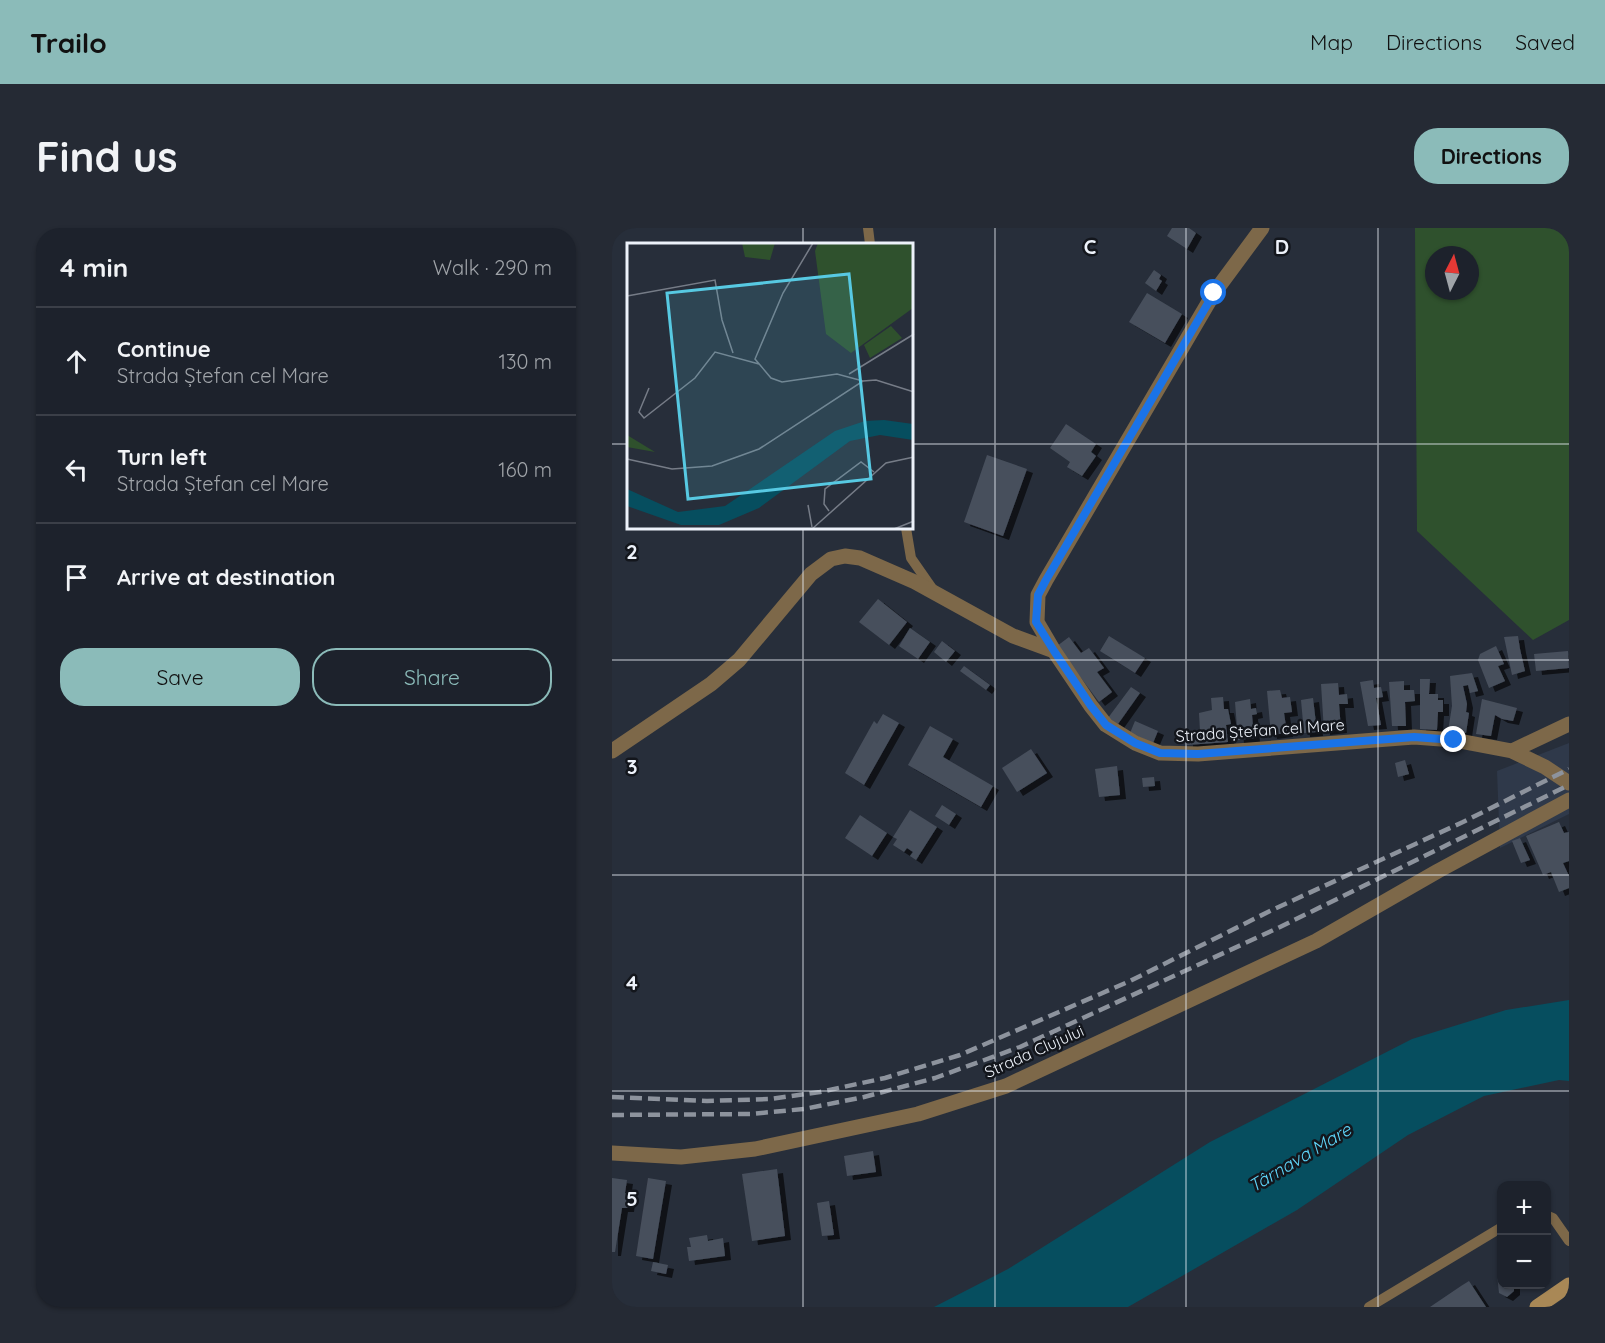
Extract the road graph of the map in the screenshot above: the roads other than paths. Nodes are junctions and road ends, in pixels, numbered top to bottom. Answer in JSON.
{"nodes":[{"id":1,"x":868,"y":228,"type":"edge"},
{"id":2,"x":1262,"y":228,"type":"edge"},
{"id":3,"x":870,"y":243,"type":"edge"},
{"id":4,"x":906,"y":530,"type":"edge"},
{"id":5,"x":935,"y":594,"type":"junction"},
{"id":6,"x":1054,"y":651,"type":"junction"},
{"id":7,"x":1569,"y":724,"type":"edge"},
{"id":8,"x":612,"y":751,"type":"edge"},
{"id":9,"x":1512,"y":751,"type":"junction"},
{"id":10,"x":1569,"y":783,"type":"edge"},
{"id":11,"x":1569,"y":800,"type":"edge"},
{"id":12,"x":612,"y":1153,"type":"edge"},
{"id":13,"x":1551,"y":1217,"type":"edge"},
{"id":14,"x":1497,"y":1230,"type":"edge"},
{"id":15,"x":1569,"y":1241,"type":"edge"},
{"id":16,"x":1569,"y":1285,"type":"edge"},
{"id":17,"x":1369,"y":1307,"type":"edge"},
{"id":18,"x":1537,"y":1307,"type":"edge"}],
"edges":[{"from":1,"to":3,"type":"lane"},
{"from":2,"to":6,"type":"street","name":"Strada Ștefan cel Mare"},
{"from":4,"to":5,"type":"lane"},
{"from":5,"to":6,"type":"street"},
{"from":5,"to":8,"type":"street"},
{"from":6,"to":9,"type":"street","name":"Strada Ștefan cel Mare"},
{"from":7,"to":9,"type":"street"},
{"from":9,"to":10,"type":"street","name":"Strada Ștefan cel Mare"},
{"from":11,"to":12,"type":"street","name":"Strada Clujului"},
{"from":13,"to":15,"type":"lane"},
{"from":14,"to":17,"type":"lane"},
{"from":16,"to":18,"type":"street"}]}
